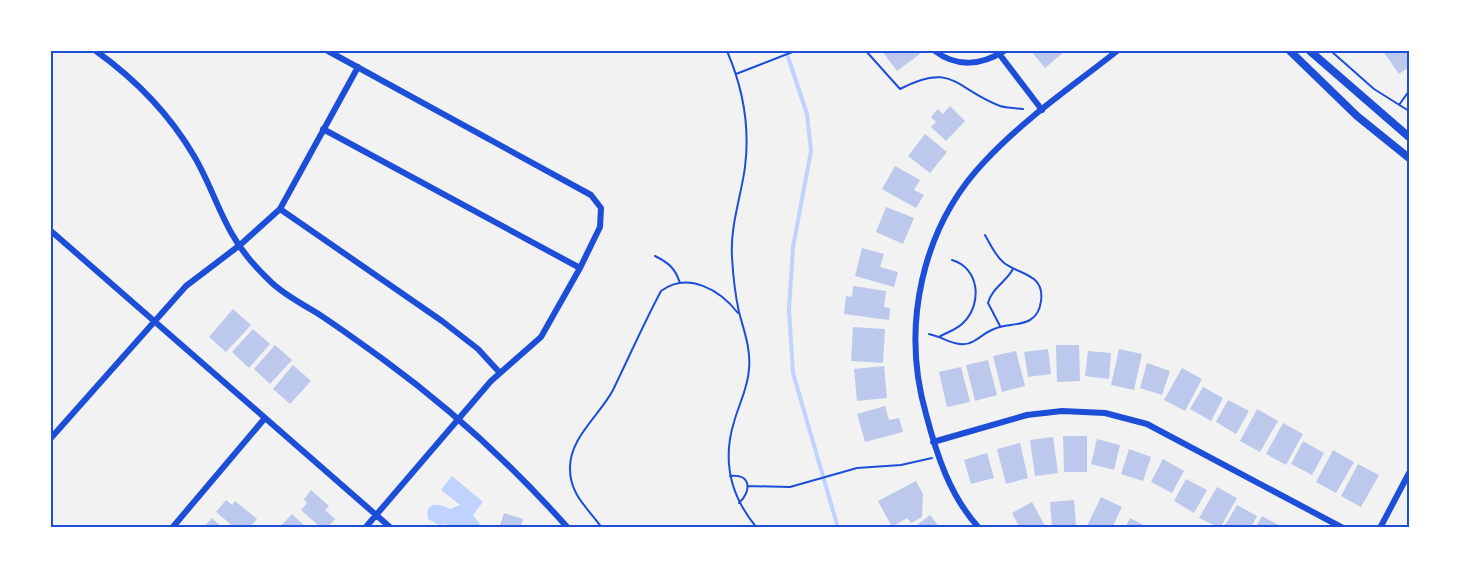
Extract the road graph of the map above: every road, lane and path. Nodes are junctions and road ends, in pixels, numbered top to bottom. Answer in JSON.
{"nodes":[{"id":1,"x":96,"y":51,"type":"edge"},
{"id":2,"x":328,"y":51,"type":"edge"},
{"id":3,"x":727,"y":51,"type":"edge"},
{"id":4,"x":795,"y":51,"type":"edge"},
{"id":5,"x":866,"y":51,"type":"edge"},
{"id":6,"x":935,"y":51,"type":"edge"},
{"id":7,"x":1117,"y":51,"type":"edge"},
{"id":8,"x":1290,"y":51,"type":"edge"},
{"id":9,"x":1310,"y":51,"type":"edge"},
{"id":10,"x":1331,"y":51,"type":"edge"},
{"id":11,"x":1000,"y":52,"type":"edge"},
{"id":12,"x":358,"y":67,"type":"junction"},
{"id":13,"x":736,"y":74,"type":"junction"},
{"id":14,"x":1409,"y":91,"type":"edge"},
{"id":15,"x":1399,"y":105,"type":"junction"},
{"id":16,"x":1023,"y":109,"type":"dead end"},
{"id":17,"x":1042,"y":111,"type":"junction"},
{"id":18,"x":1409,"y":111,"type":"edge"},
{"id":19,"x":323,"y":129,"type":"junction"},
{"id":20,"x":1409,"y":137,"type":"edge"},
{"id":21,"x":1409,"y":159,"type":"edge"},
{"id":22,"x":280,"y":209,"type":"junction"},
{"id":23,"x":51,"y":231,"type":"edge"},
{"id":24,"x":985,"y":235,"type":"dead end"},
{"id":25,"x":240,"y":245,"type":"junction"},
{"id":26,"x":655,"y":256,"type":"dead end"},
{"id":27,"x":952,"y":260,"type":"dead end"},
{"id":28,"x":580,"y":268,"type":"junction"},
{"id":29,"x":1013,"y":269,"type":"junction"},
{"id":30,"x":680,"y":283,"type":"junction"},
{"id":31,"x":740,"y":315,"type":"junction"},
{"id":32,"x":153,"y":322,"type":"junction"},
{"id":33,"x":1000,"y":326,"type":"junction"},
{"id":34,"x":929,"y":334,"type":"dead end"},
{"id":35,"x":939,"y":337,"type":"junction"},
{"id":36,"x":500,"y":373,"type":"junction"},
{"id":37,"x":265,"y":418,"type":"junction"},
{"id":38,"x":459,"y":421,"type":"junction"},
{"id":39,"x":52,"y":435,"type":"edge"},
{"id":40,"x":933,"y":442,"type":"junction"},
{"id":41,"x":937,"y":456,"type":"junction"},
{"id":42,"x":1409,"y":473,"type":"edge"},
{"id":43,"x":730,"y":476,"type":"junction"},
{"id":44,"x":748,"y":486,"type":"junction"},
{"id":45,"x":739,"y":502,"type":"junction"},
{"id":46,"x":376,"y":516,"type":"junction"},
{"id":47,"x":172,"y":528,"type":"edge"},
{"id":48,"x":365,"y":528,"type":"edge"},
{"id":49,"x":391,"y":528,"type":"edge"},
{"id":50,"x":568,"y":528,"type":"edge"},
{"id":51,"x":602,"y":528,"type":"edge"},
{"id":52,"x":757,"y":528,"type":"edge"},
{"id":53,"x":979,"y":528,"type":"edge"},
{"id":54,"x":1343,"y":528,"type":"edge"},
{"id":55,"x":1380,"y":528,"type":"edge"}],
"edges":[{"from":1,"to":25,"type":"street"},
{"from":2,"to":12,"type":"street"},
{"from":3,"to":13,"type":"path"},
{"from":4,"to":13,"type":"path"},
{"from":5,"to":16,"type":"path"},
{"from":6,"to":11,"type":"street"},
{"from":7,"to":17,"type":"street"},
{"from":8,"to":21,"type":"street"},
{"from":9,"to":20,"type":"street"},
{"from":10,"to":15,"type":"path"},
{"from":11,"to":17,"type":"street"},
{"from":12,"to":19,"type":"street"},
{"from":12,"to":28,"type":"street"},
{"from":13,"to":31,"type":"path"},
{"from":14,"to":15,"type":"path"},
{"from":15,"to":18,"type":"path"},
{"from":17,"to":40,"type":"street"},
{"from":19,"to":22,"type":"street"},
{"from":19,"to":28,"type":"street"},
{"from":22,"to":25,"type":"street"},
{"from":22,"to":36,"type":"street"},
{"from":23,"to":32,"type":"street"},
{"from":24,"to":29,"type":"path"},
{"from":25,"to":32,"type":"street"},
{"from":25,"to":38,"type":"street"},
{"from":26,"to":30,"type":"path"},
{"from":27,"to":35,"type":"path"},
{"from":28,"to":36,"type":"street"},
{"from":29,"to":33,"type":"path"},
{"from":29,"to":33,"type":"path"},
{"from":30,"to":31,"type":"path"},
{"from":30,"to":51,"type":"path"},
{"from":31,"to":43,"type":"path"},
{"from":32,"to":37,"type":"street"},
{"from":32,"to":39,"type":"street"},
{"from":33,"to":35,"type":"path"},
{"from":34,"to":35,"type":"path"},
{"from":36,"to":38,"type":"street"},
{"from":37,"to":46,"type":"street"},
{"from":37,"to":47,"type":"street"},
{"from":38,"to":46,"type":"street"},
{"from":38,"to":50,"type":"street"},
{"from":40,"to":41,"type":"street"},
{"from":40,"to":54,"type":"street"},
{"from":41,"to":44,"type":"path"},
{"from":41,"to":53,"type":"street"},
{"from":42,"to":55,"type":"street"},
{"from":43,"to":44,"type":"path"},
{"from":43,"to":45,"type":"path"},
{"from":44,"to":45,"type":"path"},
{"from":45,"to":52,"type":"path"},
{"from":46,"to":48,"type":"street"},
{"from":46,"to":49,"type":"street"}]}
